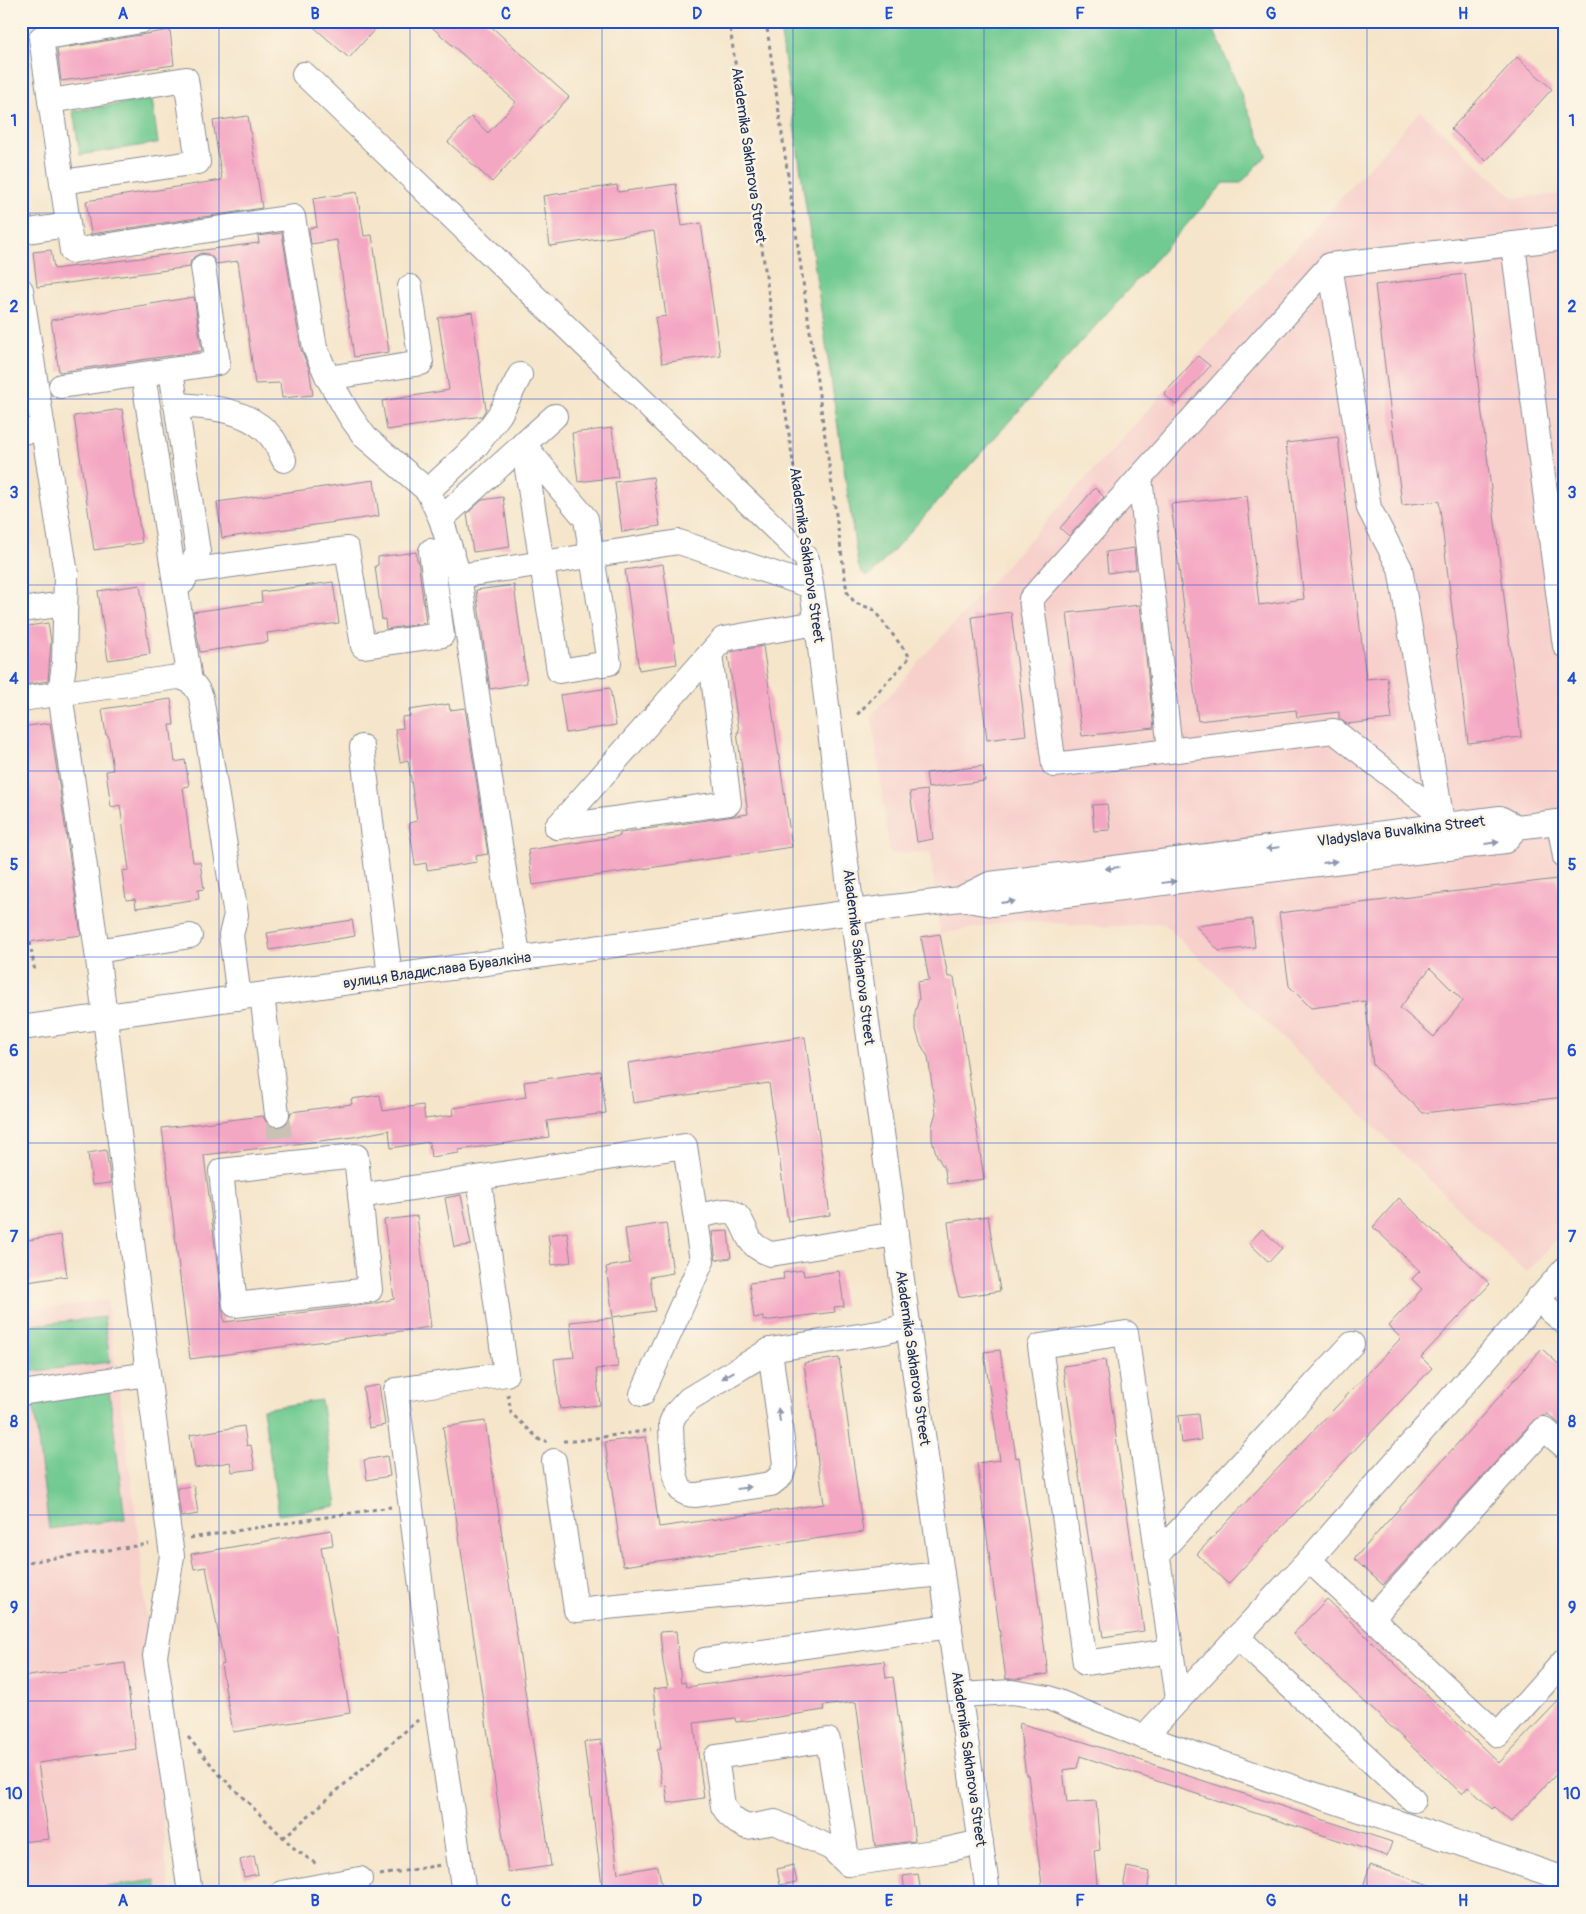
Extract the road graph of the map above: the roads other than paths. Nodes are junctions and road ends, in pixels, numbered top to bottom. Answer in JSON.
{"nodes":[{"id":1,"x":141,"y":21,"type":"edge"},
{"id":2,"x":304,"y":74,"type":"dead end"},
{"id":3,"x":50,"y":101,"type":"junction"},
{"id":4,"x":62,"y":182,"type":"junction"},
{"id":5,"x":68,"y":225,"type":"junction"},
{"id":6,"x":21,"y":232,"type":"edge"},
{"id":7,"x":1565,"y":238,"type":"edge"},
{"id":8,"x":1513,"y":245,"type":"junction"},
{"id":9,"x":1330,"y":265,"type":"junction"},
{"id":10,"x":203,"y":267,"type":"dead end"},
{"id":11,"x":410,"y":288,"type":"dead end"},
{"id":12,"x":21,"y":290,"type":"edge"},
{"id":13,"x":171,"y":370,"type":"junction"},
{"id":14,"x":143,"y":374,"type":"junction"},
{"id":15,"x":520,"y":375,"type":"dead end"},
{"id":16,"x":328,"y":378,"type":"junction"},
{"id":17,"x":62,"y":386,"type":"dead end"},
{"id":18,"x":29,"y":387,"type":"edge"},
{"id":19,"x":176,"y":405,"type":"junction"},
{"id":20,"x":555,"y":416,"type":"dead end"},
{"id":21,"x":32,"y":430,"type":"edge"},
{"id":22,"x":523,"y":444,"type":"junction"},
{"id":23,"x":284,"y":460,"type":"dead end"},
{"id":24,"x":1140,"y":477,"type":"junction"},
{"id":25,"x":428,"y":491,"type":"junction"},
{"id":26,"x":441,"y":519,"type":"junction"},
{"id":27,"x":431,"y":551,"type":"dead end"},
{"id":28,"x":592,"y":556,"type":"junction"},
{"id":29,"x":543,"y":563,"type":"junction"},
{"id":30,"x":188,"y":572,"type":"junction"},
{"id":31,"x":459,"y":576,"type":"junction"},
{"id":32,"x":811,"y":586,"type":"junction"},
{"id":33,"x":177,"y":595,"type":"junction"},
{"id":34,"x":65,"y":604,"type":"junction"},
{"id":35,"x":21,"y":610,"type":"edge"},
{"id":36,"x":818,"y":623,"type":"junction"},
{"id":37,"x":1565,"y":646,"type":"edge"},
{"id":38,"x":710,"y":654,"type":"junction"},
{"id":39,"x":190,"y":681,"type":"junction"},
{"id":40,"x":60,"y":693,"type":"junction"},
{"id":41,"x":21,"y":699,"type":"edge"},
{"id":42,"x":362,"y":747,"type":"dead end"},
{"id":43,"x":1170,"y":750,"type":"junction"},
{"id":44,"x":1442,"y":820,"type":"junction"},
{"id":45,"x":1562,"y":821,"type":"edge"},
{"id":46,"x":1518,"y":827,"type":"junction"},
{"id":47,"x":1565,"y":857,"type":"edge"},
{"id":48,"x":960,"y":899,"type":"junction"},
{"id":49,"x":852,"y":912,"type":"junction"},
{"id":50,"x":190,"y":936,"type":"dead end"},
{"id":51,"x":97,"y":951,"type":"junction"},
{"id":52,"x":519,"y":959,"type":"junction"},
{"id":53,"x":390,"y":977,"type":"junction"},
{"id":54,"x":250,"y":996,"type":"junction"},
{"id":55,"x":105,"y":1017,"type":"junction"},
{"id":56,"x":21,"y":1028,"type":"edge"},
{"id":57,"x":277,"y":1114,"type":"tunnel mouth"},
{"id":58,"x":479,"y":1179,"type":"junction"},
{"id":59,"x":360,"y":1196,"type":"junction"},
{"id":60,"x":696,"y":1216,"type":"junction"},
{"id":61,"x":896,"y":1234,"type":"junction"},
{"id":62,"x":1565,"y":1269,"type":"edge"},
{"id":63,"x":1537,"y":1299,"type":"junction"},
{"id":64,"x":1565,"y":1323,"type":"edge"},
{"id":65,"x":909,"y":1325,"type":"junction"},
{"id":66,"x":1352,"y":1344,"type":"dead end"},
{"id":67,"x":770,"y":1350,"type":"junction"},
{"id":68,"x":148,"y":1374,"type":"junction"},
{"id":69,"x":21,"y":1393,"type":"edge"},
{"id":70,"x":642,"y":1394,"type":"dead end"},
{"id":71,"x":554,"y":1448,"type":"road end"},
{"id":72,"x":1565,"y":1448,"type":"edge"},
{"id":73,"x":1157,"y":1555,"type":"junction"},
{"id":74,"x":1308,"y":1560,"type":"junction"},
{"id":75,"x":942,"y":1574,"type":"junction"},
{"id":76,"x":1372,"y":1618,"type":"junction"},
{"id":77,"x":950,"y":1626,"type":"junction"},
{"id":78,"x":1237,"y":1637,"type":"junction"},
{"id":79,"x":1171,"y":1651,"type":"junction"},
{"id":80,"x":705,"y":1660,"type":"dead end"},
{"id":81,"x":1565,"y":1660,"type":"edge"},
{"id":82,"x":960,"y":1695,"type":"junction"},
{"id":83,"x":1178,"y":1699,"type":"junction"},
{"id":84,"x":1144,"y":1737,"type":"junction"},
{"id":85,"x":1413,"y":1800,"type":"dead end"},
{"id":86,"x":981,"y":1842,"type":"junction"},
{"id":87,"x":848,"y":1864,"type":"junction"},
{"id":88,"x":1565,"y":1879,"type":"edge"},
{"id":89,"x":352,"y":1880,"type":"road end"},
{"id":90,"x":190,"y":1893,"type":"edge"},
{"id":91,"x":282,"y":1893,"type":"edge"},
{"id":92,"x":464,"y":1893,"type":"edge"},
{"id":93,"x":988,"y":1893,"type":"edge"}],
"edges":[{"from":1,"to":3,"type":"street"},
{"from":2,"to":32,"type":"street","name":"Akademika Sakharova Street"},
{"from":3,"to":4,"type":"street"},
{"from":3,"to":4,"type":"street"},
{"from":4,"to":5,"type":"street"},
{"from":5,"to":6,"type":"street"},
{"from":5,"to":16,"type":"street"},
{"from":7,"to":8,"type":"street"},
{"from":8,"to":9,"type":"street"},
{"from":8,"to":37,"type":"street"},
{"from":9,"to":24,"type":"street"},
{"from":9,"to":44,"type":"street"},
{"from":10,"to":13,"type":"street"},
{"from":11,"to":16,"type":"street"},
{"from":12,"to":18,"type":"street"},
{"from":13,"to":14,"type":"street"},
{"from":13,"to":19,"type":"street"},
{"from":14,"to":17,"type":"street"},
{"from":14,"to":33,"type":"street"},
{"from":15,"to":25,"type":"street"},
{"from":16,"to":25,"type":"street"},
{"from":18,"to":21,"type":"street"},
{"from":19,"to":23,"type":"street"},
{"from":19,"to":30,"type":"street"},
{"from":20,"to":22,"type":"street"},
{"from":21,"to":34,"type":"street"},
{"from":22,"to":26,"type":"street"},
{"from":22,"to":28,"type":"street"},
{"from":22,"to":29,"type":"street"},
{"from":24,"to":43,"type":"street"},
{"from":24,"to":43,"type":"street"},
{"from":25,"to":26,"type":"street"},
{"from":26,"to":31,"type":"street"},
{"from":27,"to":30,"type":"street"},
{"from":28,"to":29,"type":"street"},
{"from":28,"to":29,"type":"street"},
{"from":28,"to":32,"type":"street"},
{"from":29,"to":31,"type":"street"},
{"from":30,"to":33,"type":"street"},
{"from":31,"to":52,"type":"street"},
{"from":32,"to":36,"type":"street","name":"Akademika Sakharova Street"},
{"from":33,"to":39,"type":"street"},
{"from":34,"to":35,"type":"street"},
{"from":34,"to":40,"type":"street"},
{"from":36,"to":38,"type":"street"},
{"from":36,"to":49,"type":"street","name":"Akademika Sakharova Street"},
{"from":38,"to":38,"type":"street"},
{"from":39,"to":40,"type":"street"},
{"from":39,"to":54,"type":"street"},
{"from":40,"to":41,"type":"street"},
{"from":40,"to":51,"type":"street"},
{"from":42,"to":53,"type":"street"},
{"from":43,"to":44,"type":"street"},
{"from":44,"to":46,"type":"street","name":"Vladyslava Buvalkina Street"},
{"from":44,"to":48,"type":"street","name":"Vladyslava Buvalkina Street","one_way":true},
{"from":45,"to":46,"type":"street"},
{"from":45,"to":47,"type":"street"},
{"from":48,"to":46,"type":"street","name":"Vladyslava Buvalkina Street","one_way":true},
{"from":48,"to":49,"type":"street","name":"Vladyslava Buvalkina Street"},
{"from":49,"to":52,"type":"street","name":"вулиця Владислава Бувалкіна"},
{"from":49,"to":61,"type":"street","name":"Akademika Sakharova Street"},
{"from":50,"to":51,"type":"street"},
{"from":51,"to":55,"type":"street"},
{"from":52,"to":53,"type":"street","name":"вулиця Владислава Бувалкіна"},
{"from":53,"to":54,"type":"street","name":"вулиця Владислава Бувалкіна"},
{"from":54,"to":55,"type":"street","name":"вулиця Владислава Бувалкіна"},
{"from":54,"to":57,"type":"street"},
{"from":55,"to":56,"type":"street","name":"вулиця Владислава Бувалкіна"},
{"from":55,"to":68,"type":"street"},
{"from":58,"to":59,"type":"street"},
{"from":58,"to":60,"type":"street"},
{"from":58,"to":92,"type":"street"},
{"from":59,"to":59,"type":"street"},
{"from":60,"to":61,"type":"street"},
{"from":60,"to":70,"type":"street"},
{"from":61,"to":65,"type":"street","name":"Akademika Sakharova Street"},
{"from":62,"to":63,"type":"street"},
{"from":63,"to":64,"type":"street"},
{"from":63,"to":74,"type":"street"},
{"from":65,"to":67,"type":"street"},
{"from":65,"to":75,"type":"street","name":"Akademika Sakharova Street"},
{"from":66,"to":73,"type":"street"},
{"from":67,"to":67,"type":"street","one_way":true},
{"from":68,"to":69,"type":"street"},
{"from":68,"to":90,"type":"street"},
{"from":71,"to":75,"type":"street"},
{"from":72,"to":76,"type":"street"},
{"from":73,"to":79,"type":"street"},
{"from":73,"to":79,"type":"street"},
{"from":74,"to":76,"type":"street"},
{"from":74,"to":78,"type":"street"},
{"from":75,"to":77,"type":"street","name":"Akademika Sakharova Street"},
{"from":76,"to":81,"type":"street"},
{"from":77,"to":80,"type":"street"},
{"from":77,"to":82,"type":"street","name":"Akademika Sakharova Street"},
{"from":78,"to":83,"type":"street"},
{"from":78,"to":85,"type":"street"},
{"from":79,"to":83,"type":"street"},
{"from":82,"to":84,"type":"street"},
{"from":82,"to":86,"type":"street","name":"Akademika Sakharova Street"},
{"from":83,"to":84,"type":"street"},
{"from":84,"to":88,"type":"street"},
{"from":86,"to":87,"type":"street"},
{"from":86,"to":93,"type":"street","name":"Akademika Sakharova Street"},
{"from":87,"to":87,"type":"street"},
{"from":89,"to":91,"type":"street"}]}
